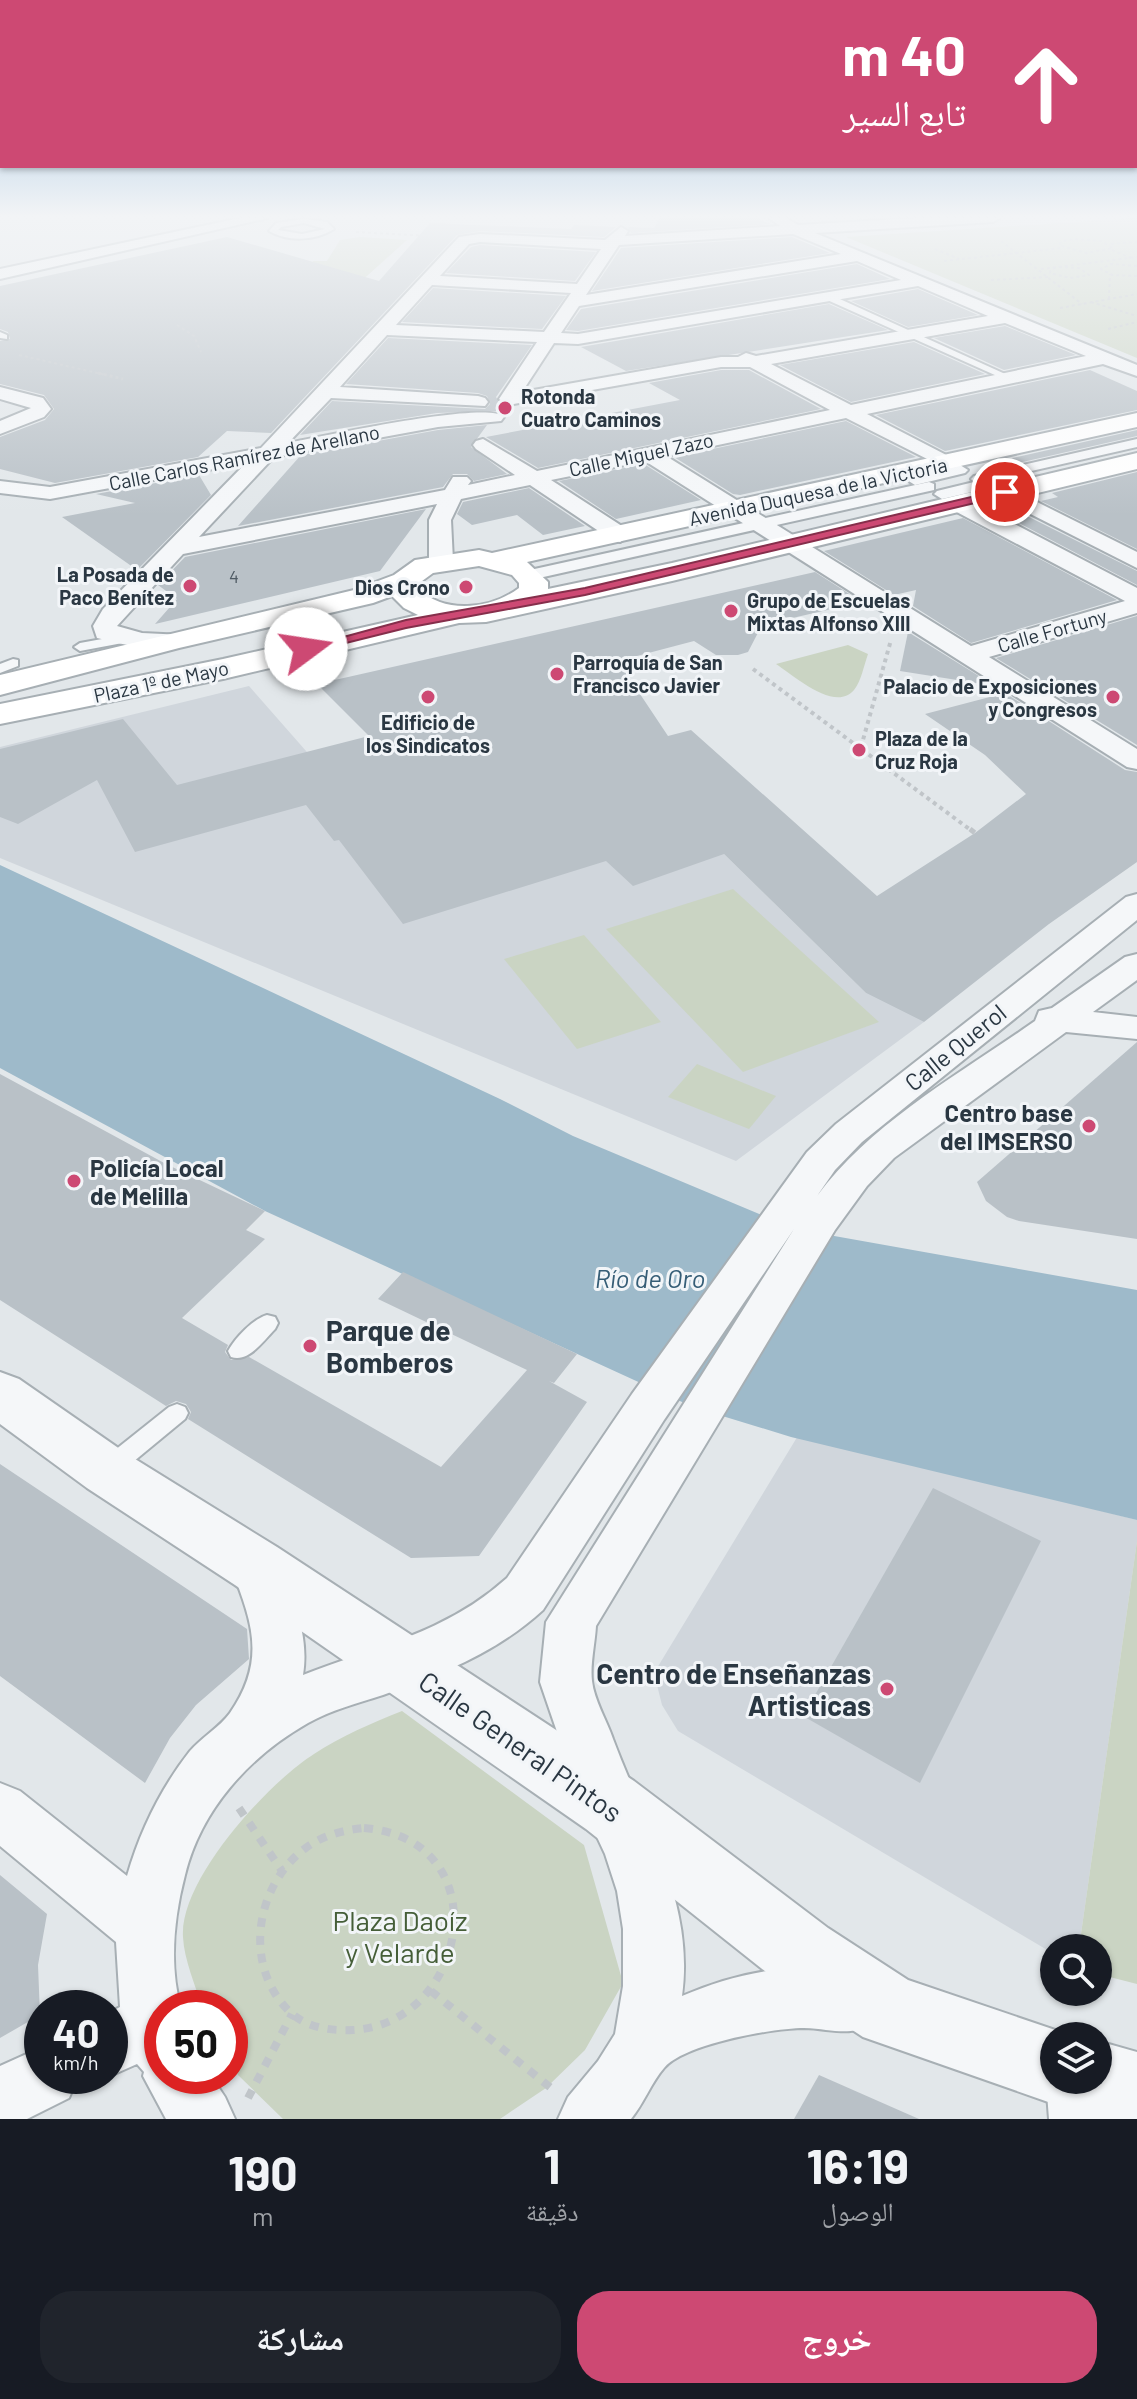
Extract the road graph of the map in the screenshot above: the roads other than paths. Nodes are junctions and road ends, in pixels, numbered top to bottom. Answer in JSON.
{"nodes":[{"id":1,"x":396,"y":317,"type":"edge"},
{"id":2,"x":563,"y":317,"type":"edge"},
{"id":3,"x":713,"y":317,"type":"edge"},
{"id":4,"x":873,"y":317,"type":"edge"},
{"id":5,"x":1008,"y":317,"type":"joint"},
{"id":6,"x":678,"y":323,"type":"junction"},
{"id":7,"x":384,"y":330,"type":"junction"},
{"id":8,"x":911,"y":334,"type":"junction"},
{"id":9,"x":548,"y":340,"type":"junction"},
{"id":10,"x":1104,"y":358,"type":"junction"},
{"id":11,"x":753,"y":362,"type":"junction"},
{"id":12,"x":1137,"y":371,"type":"edge"},
{"id":13,"x":1009,"y":378,"type":"junction"},
{"id":14,"x":326,"y":392,"type":"junction"},
{"id":15,"x":0,"y":393,"type":"edge"},
{"id":16,"x":848,"y":411,"type":"junction"},
{"id":17,"x":493,"y":416,"type":"junction"},
{"id":18,"x":1137,"y":420,"type":"edge"},
{"id":19,"x":438,"y":421,"type":"junction"},
{"id":20,"x":0,"y":428,"type":"edge"},
{"id":21,"x":1137,"y":443,"type":"edge"},
{"id":22,"x":268,"y":453,"type":"junction"},
{"id":23,"x":647,"y":453,"type":"junction"},
{"id":24,"x":1137,"y":461,"type":"edge"},
{"id":25,"x":954,"y":466,"type":"junction"},
{"id":26,"x":532,"y":477,"type":"junction"},
{"id":27,"x":990,"y":485,"type":"junction"},
{"id":28,"x":0,"y":487,"type":"edge"},
{"id":29,"x":929,"y":488,"type":"junction"},
{"id":30,"x":50,"y":493,"type":"junction"},
{"id":31,"x":452,"y":495,"type":"junction"},
{"id":32,"x":735,"y":510,"type":"junction"},
{"id":33,"x":12,"y":511,"type":"dead end"},
{"id":34,"x":758,"y":525,"type":"junction"},
{"id":35,"x":1123,"y":532,"type":"dead end"},
{"id":36,"x":620,"y":535,"type":"junction"},
{"id":37,"x":1095,"y":539,"type":"junction"},
{"id":38,"x":788,"y":544,"type":"junction"},
{"id":39,"x":177,"y":548,"type":"junction"},
{"id":40,"x":497,"y":560,"type":"junction"},
{"id":41,"x":441,"y":561,"type":"junction"},
{"id":42,"x":1137,"y":561,"type":"edge"},
{"id":43,"x":530,"y":575,"type":"junction"},
{"id":44,"x":404,"y":581,"type":"junction"},
{"id":45,"x":1137,"y":598,"type":"edge"},
{"id":46,"x":513,"y":605,"type":"junction"},
{"id":47,"x":1137,"y":605,"type":"edge"},
{"id":48,"x":461,"y":614,"type":"junction"},
{"id":49,"x":124,"y":639,"type":"junction"},
{"id":50,"x":175,"y":640,"type":"junction"},
{"id":51,"x":80,"y":647,"type":"dead end"},
{"id":52,"x":967,"y":655,"type":"junction"},
{"id":53,"x":4,"y":673,"type":"edge"},
{"id":54,"x":0,"y":714,"type":"edge"},
{"id":55,"x":1137,"y":761,"type":"edge"},
{"id":56,"x":1137,"y":904,"type":"edge"},
{"id":57,"x":1131,"y":983,"type":"edge"},
{"id":58,"x":996,"y":1014,"type":"junction"},
{"id":59,"x":1060,"y":1020,"type":"junction"},
{"id":60,"x":1137,"y":1030,"type":"edge"},
{"id":61,"x":1027,"y":1044,"type":"junction"},
{"id":62,"x":805,"y":1212,"type":"junction"},
{"id":63,"x":267,"y":1323,"type":"dead end"},
{"id":64,"x":239,"y":1351,"type":"dead end"},
{"id":65,"x":0,"y":1394,"type":"edge"},
{"id":66,"x":177,"y":1413,"type":"dead end"},
{"id":67,"x":669,"y":1417,"type":"junction"},
{"id":68,"x":107,"y":1471,"type":"junction"},
{"id":69,"x":256,"y":1566,"type":"junction"},
{"id":70,"x":400,"y":1663,"type":"junction"},
{"id":71,"x":250,"y":1729,"type":"junction"},
{"id":72,"x":610,"y":1805,"type":"junction"},
{"id":73,"x":0,"y":1810,"type":"edge"},
{"id":74,"x":144,"y":1927,"type":"junction"},
{"id":75,"x":145,"y":1990,"type":"edge"},
{"id":76,"x":889,"y":2011,"type":"junction"},
{"id":77,"x":644,"y":2044,"type":"junction"},
{"id":78,"x":1040,"y":2061,"type":"edge"},
{"id":79,"x":1112,"y":2083,"type":"edge"},
{"id":80,"x":24,"y":2087,"type":"edge"},
{"id":81,"x":1137,"y":2090,"type":"edge"},
{"id":82,"x":202,"y":2094,"type":"edge"},
{"id":83,"x":1078,"y":2094,"type":"edge"},
{"id":84,"x":0,"y":2099,"type":"edge"},
{"id":85,"x":578,"y":2109,"type":"edge"},
{"id":86,"x":223,"y":2112,"type":"edge"},
{"id":87,"x":1081,"y":2119,"type":"edge"}],
"edges":[{"from":1,"to":7,"type":"street"},
{"from":2,"to":9,"type":"street"},
{"from":3,"to":6,"type":"street"},
{"from":4,"to":8,"type":"lane"},
{"from":5,"to":8,"type":"street","name":"Calle Carlos Ramírez de Arellano"},
{"from":5,"to":10,"type":"street"},
{"from":6,"to":9,"type":"street"},
{"from":6,"to":11,"type":"street"},
{"from":7,"to":9,"type":"street"},
{"from":7,"to":14,"type":"street"},
{"from":8,"to":11,"type":"street","name":"Calle Carlos Ramírez de Arellano"},
{"from":8,"to":13,"type":"lane"},
{"from":9,"to":17,"type":"street"},
{"from":10,"to":12,"type":"street"},
{"from":10,"to":13,"type":"street","name":"Calle Miguel Zazo"},
{"from":11,"to":16,"type":"street"},
{"from":11,"to":17,"type":"street","name":"Calle Carlos Ramírez de Arellano"},
{"from":11,"to":17,"type":"street","name":"Calle Carlos Ramírez de Arellano"},
{"from":13,"to":16,"type":"street","name":"Calle Miguel Zazo"},
{"from":14,"to":17,"type":"street"},
{"from":14,"to":22,"type":"street"},
{"from":15,"to":20,"type":"street"},
{"from":16,"to":23,"type":"street","name":"Calle Miguel Zazo"},
{"from":16,"to":25,"type":"street"},
{"from":17,"to":19,"type":"street","name":"Calle Carlos Ramírez de Arellano"},
{"from":17,"to":19,"type":"street","name":"Calle Carlos Ramírez de Arellano"},
{"from":17,"to":26,"type":"street"},
{"from":17,"to":31,"type":"street"},
{"from":18,"to":25,"type":"main road","name":"Avenida Duquesa de la Victoria"},
{"from":19,"to":22,"type":"street","name":"Calle Carlos Ramírez de Arellano"},
{"from":21,"to":27,"type":"street"},
{"from":22,"to":30,"type":"street","name":"Calle Carlos Ramírez de Arellano"},
{"from":22,"to":39,"type":"street"},
{"from":23,"to":26,"type":"street","name":"Calle Miguel Zazo"},
{"from":23,"to":32,"type":"street"},
{"from":24,"to":27,"type":"main road","name":"Avenida Duquesa de la Victoria"},
{"from":25,"to":27,"type":"street"},
{"from":25,"to":29,"type":"main road","name":"Avenida Duquesa de la Victoria"},
{"from":26,"to":31,"type":"street","name":"Calle Miguel Zazo"},
{"from":26,"to":36,"type":"street"},
{"from":27,"to":29,"type":"main road","name":"Avenida Duquesa de la Victoria"},
{"from":27,"to":37,"type":"street"},
{"from":28,"to":30,"type":"street"},
{"from":29,"to":32,"type":"main road","name":"Avenida Duquesa de la Victoria"},
{"from":29,"to":34,"type":"street"},
{"from":29,"to":38,"type":"main road","name":"Avenida Duquesa de la Victoria"},
{"from":29,"to":45,"type":"street"},
{"from":30,"to":33,"type":"street"},
{"from":31,"to":39,"type":"street","name":"Calle Miguel Zazo"},
{"from":31,"to":41,"type":"street"},
{"from":32,"to":34,"type":"street"},
{"from":32,"to":36,"type":"main road","name":"Avenida Duquesa de la Victoria"},
{"from":34,"to":38,"type":"street"},
{"from":34,"to":43,"type":"street"},
{"from":35,"to":37,"type":"street"},
{"from":36,"to":40,"type":"main road","name":"Avenida Duquesa de la Victoria"},
{"from":37,"to":42,"type":"street"},
{"from":38,"to":46,"type":"main road","name":"Avenida Duquesa de la Victoria"},
{"from":38,"to":52,"type":"street"},
{"from":39,"to":49,"type":"street"},
{"from":40,"to":41,"type":"main road"},
{"from":40,"to":43,"type":"main road"},
{"from":41,"to":44,"type":"main road","name":"Plaza 1º de Mayo"},
{"from":43,"to":46,"type":"main road"},
{"from":44,"to":48,"type":"main road"},
{"from":44,"to":50,"type":"main road","name":"Plaza 1º de Mayo"},
{"from":46,"to":48,"type":"main road","name":"Avenida Duquesa de la Victoria"},
{"from":47,"to":52,"type":"street","name":"Calle Fortuny"},
{"from":48,"to":54,"type":"main road","name":"Plaza 1º de Mayo"},
{"from":49,"to":50,"type":"street"},
{"from":49,"to":51,"type":"lane"},
{"from":50,"to":53,"type":"main road","name":"Plaza 1º de Mayo"},
{"from":52,"to":55,"type":"street"},
{"from":56,"to":58,"type":"street","name":"Calle Querol"},
{"from":57,"to":59,"type":"street","name":"Calle Querol"},
{"from":58,"to":59,"type":"street"},
{"from":58,"to":62,"type":"street","name":"Calle Querol"},
{"from":59,"to":60,"type":"street"},
{"from":59,"to":61,"type":"street","name":"Calle Querol"},
{"from":60,"to":61,"type":"street"},
{"from":61,"to":62,"type":"street","name":"Calle Querol"},
{"from":62,"to":67,"type":"street"},
{"from":63,"to":64,"type":"lane"},
{"from":65,"to":68,"type":"street","name":"Calle General Pintos"},
{"from":66,"to":68,"type":"lane"},
{"from":67,"to":70,"type":"street"},
{"from":67,"to":72,"type":"street"},
{"from":68,"to":69,"type":"street","name":"Calle General Pintos"},
{"from":69,"to":70,"type":"street","name":"Calle General Pintos"},
{"from":69,"to":71,"type":"street"},
{"from":70,"to":71,"type":"street"},
{"from":70,"to":72,"type":"street","name":"Calle General Pintos"},
{"from":71,"to":74,"type":"street"},
{"from":72,"to":76,"type":"street","name":"Calle General Pintos"},
{"from":72,"to":77,"type":"street"},
{"from":73,"to":74,"type":"street"},
{"from":74,"to":75,"type":"street"},
{"from":76,"to":77,"type":"street"},
{"from":76,"to":78,"type":"street","name":"Calle General Pintos"},
{"from":77,"to":85,"type":"street"},
{"from":79,"to":81,"type":"street"},
{"from":80,"to":84,"type":"street"},
{"from":82,"to":86,"type":"street"},
{"from":83,"to":87,"type":"street"}]}
